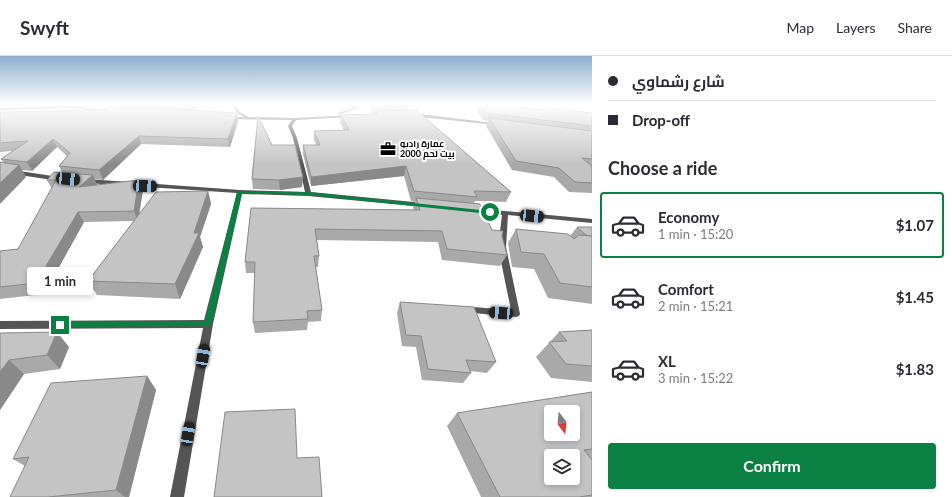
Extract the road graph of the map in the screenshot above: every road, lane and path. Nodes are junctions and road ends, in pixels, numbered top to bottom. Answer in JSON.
{"nodes":[{"id":1,"x":291,"y":125,"type":"edge"},
{"id":2,"x":502,"y":125,"type":"edge"},
{"id":3,"x":506,"y":125,"type":"edge"},
{"id":4,"x":0,"y":170,"type":"edge"},
{"id":5,"x":68,"y":179,"type":"edge"},
{"id":6,"x":83,"y":181,"type":"edge"},
{"id":7,"x":240,"y":192,"type":"junction"},
{"id":8,"x":308,"y":194,"type":"junction"},
{"id":9,"x":434,"y":206,"type":"edge"},
{"id":10,"x":465,"y":210,"type":"edge"},
{"id":11,"x":505,"y":214,"type":"junction"},
{"id":12,"x":592,"y":221,"type":"edge"},
{"id":13,"x":472,"y":310,"type":"edge"},
{"id":14,"x":208,"y":324,"type":"junction"},
{"id":15,"x":0,"y":325,"type":"edge"},
{"id":16,"x":177,"y":497,"type":"edge"}],
"edges":[{"from":1,"to":8,"type":"street"},
{"from":2,"to":3,"type":"street"},
{"from":4,"to":5,"type":"street"},
{"from":6,"to":7,"type":"street"},
{"from":7,"to":8,"type":"street"},
{"from":7,"to":14,"type":"street"},
{"from":8,"to":9,"type":"street"},
{"from":10,"to":11,"type":"street"},
{"from":11,"to":12,"type":"street"},
{"from":11,"to":13,"type":"street"},
{"from":14,"to":15,"type":"street"},
{"from":14,"to":16,"type":"street"}]}
